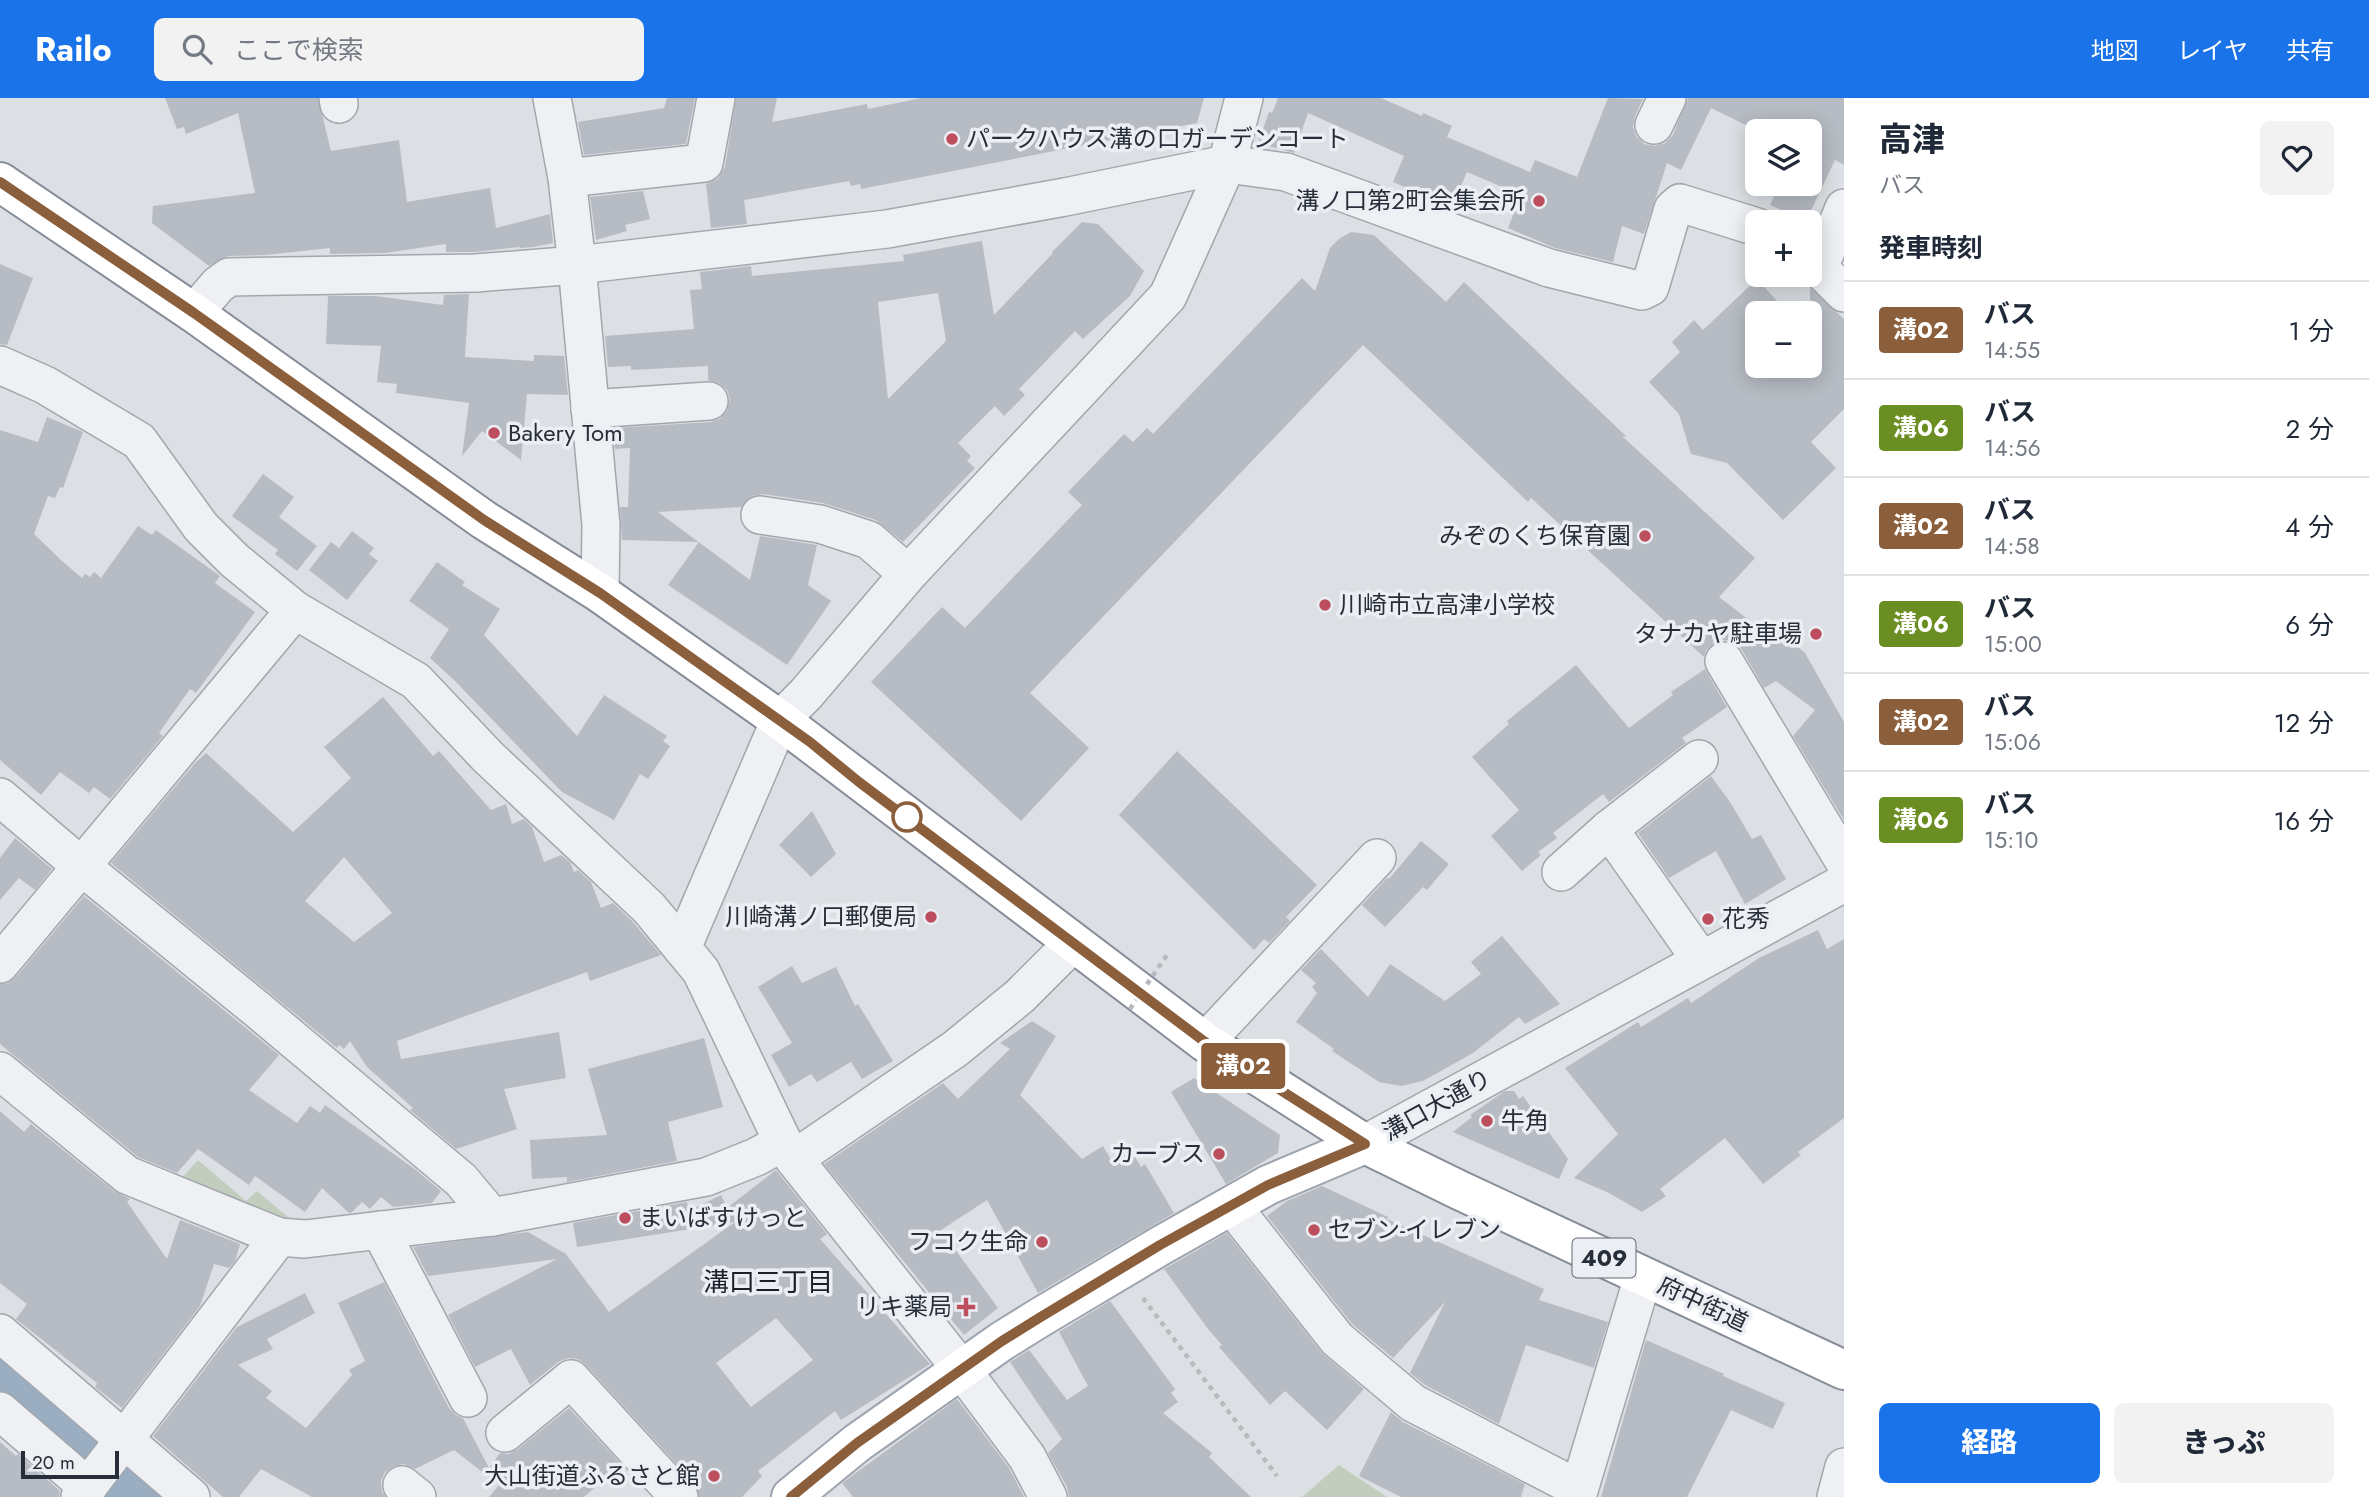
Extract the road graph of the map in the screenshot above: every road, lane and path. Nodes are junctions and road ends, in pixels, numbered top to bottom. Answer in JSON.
{"nodes":[{"id":1,"x":552,"y":98,"type":"edge"},
{"id":2,"x":716,"y":98,"type":"edge"},
{"id":3,"x":1244,"y":98,"type":"edge"},
{"id":4,"x":1227,"y":164,"type":"junction"},
{"id":5,"x":567,"y":178,"type":"junction"},
{"id":6,"x":0,"y":182,"type":"edge"},
{"id":7,"x":1844,"y":208,"type":"edge"},
{"id":8,"x":1745,"y":223,"type":"edge"},
{"id":9,"x":1826,"y":253,"type":"edge"},
{"id":10,"x":577,"y":265,"type":"junction"},
{"id":11,"x":1844,"y":293,"type":"edge"},
{"id":12,"x":194,"y":313,"type":"junction"},
{"id":13,"x":0,"y":365,"type":"edge"},
{"id":14,"x":709,"y":401,"type":"dead end"},
{"id":15,"x":590,"y":409,"type":"junction"},
{"id":16,"x":760,"y":515,"type":"dead end"},
{"id":17,"x":908,"y":574,"type":"junction"},
{"id":18,"x":600,"y":593,"type":"junction"},
{"id":19,"x":295,"y":610,"type":"junction"},
{"id":20,"x":1724,"y":661,"type":"dead end"},
{"id":21,"x":780,"y":720,"type":"junction"},
{"id":22,"x":1699,"y":759,"type":"dead end"},
{"id":23,"x":0,"y":797,"type":"edge"},
{"id":24,"x":1609,"y":829,"type":"junction"},
{"id":25,"x":1377,"y":858,"type":"dead end"},
{"id":26,"x":1844,"y":861,"type":"edge"},
{"id":27,"x":81,"y":866,"type":"junction"},
{"id":28,"x":1561,"y":872,"type":"dead end"},
{"id":29,"x":1844,"y":883,"type":"edge"},
{"id":30,"x":1073,"y":943,"type":"junction"},
{"id":31,"x":682,"y":948,"type":"junction"},
{"id":32,"x":1167,"y":956,"type":"dead end"},
{"id":33,"x":1702,"y":960,"type":"junction"},
{"id":34,"x":0,"y":964,"type":"edge"},
{"id":35,"x":1130,"y":1009,"type":"dead end"},
{"id":36,"x":1205,"y":1042,"type":"junction"},
{"id":37,"x":0,"y":1071,"type":"edge"},
{"id":38,"x":1365,"y":1144,"type":"junction"},
{"id":39,"x":789,"y":1151,"type":"junction"},
{"id":40,"x":1232,"y":1206,"type":"junction"},
{"id":41,"x":492,"y":1217,"type":"junction"},
{"id":42,"x":380,"y":1230,"type":"junction"},
{"id":43,"x":279,"y":1237,"type":"junction"},
{"id":44,"x":1121,"y":1269,"type":"junction"},
{"id":45,"x":1643,"y":1277,"type":"junction"},
{"id":46,"x":0,"y":1334,"type":"edge"},
{"id":47,"x":962,"y":1370,"type":"junction"},
{"id":48,"x":1844,"y":1370,"type":"edge"},
{"id":49,"x":468,"y":1398,"type":"dead end"},
{"id":50,"x":0,"y":1411,"type":"edge"},
{"id":51,"x":506,"y":1433,"type":"dead end"},
{"id":52,"x":1844,"y":1467,"type":"edge"},
{"id":53,"x":100,"y":1469,"type":"edge"},
{"id":54,"x":1277,"y":1476,"type":"dead end"},
{"id":55,"x":1578,"y":1493,"type":"edge"},
{"id":56,"x":191,"y":1497,"type":"edge"},
{"id":57,"x":679,"y":1497,"type":"edge"},
{"id":58,"x":791,"y":1497,"type":"edge"},
{"id":59,"x":1048,"y":1497,"type":"edge"},
{"id":60,"x":1836,"y":1497,"type":"edge"}],
"edges":[{"from":1,"to":5,"type":"street"},
{"from":2,"to":5,"type":"street"},
{"from":3,"to":4,"type":"street"},
{"from":4,"to":8,"type":"street"},
{"from":4,"to":10,"type":"street"},
{"from":4,"to":17,"type":"street"},
{"from":5,"to":10,"type":"street"},
{"from":6,"to":12,"type":"main road","name":"府中街道","number":"409"},
{"from":7,"to":9,"type":"street"},
{"from":9,"to":11,"type":"street"},
{"from":10,"to":12,"type":"street"},
{"from":10,"to":15,"type":"street"},
{"from":12,"to":18,"type":"main road","name":"府中街道","number":"409"},
{"from":13,"to":19,"type":"street"},
{"from":14,"to":15,"type":"street"},
{"from":15,"to":18,"type":"street"},
{"from":16,"to":17,"type":"street"},
{"from":17,"to":21,"type":"street"},
{"from":18,"to":21,"type":"main road","name":"府中街道","number":"409"},
{"from":19,"to":27,"type":"street"},
{"from":19,"to":31,"type":"street"},
{"from":20,"to":26,"type":"street"},
{"from":21,"to":30,"type":"main road","name":"府中街道","number":"409"},
{"from":21,"to":31,"type":"street"},
{"from":22,"to":24,"type":"street"},
{"from":23,"to":27,"type":"street"},
{"from":24,"to":28,"type":"street"},
{"from":24,"to":33,"type":"street"},
{"from":25,"to":36,"type":"street"},
{"from":27,"to":34,"type":"street"},
{"from":27,"to":41,"type":"street"},
{"from":29,"to":33,"type":"street","name":"溝口大通り"},
{"from":30,"to":36,"type":"main road","name":"府中街道","number":"409"},
{"from":30,"to":39,"type":"street"},
{"from":31,"to":39,"type":"street"},
{"from":32,"to":35,"type":"path","bridge":true},
{"from":33,"to":38,"type":"street","name":"溝口大通り"},
{"from":36,"to":38,"type":"main road","name":"府中街道","number":"409"},
{"from":37,"to":43,"type":"street"},
{"from":38,"to":40,"type":"main road","name":"溝口大通り"},
{"from":38,"to":45,"type":"main road","name":"府中街道","number":"409"},
{"from":39,"to":41,"type":"street"},
{"from":39,"to":47,"type":"street"},
{"from":40,"to":44,"type":"main road","name":"溝口大通り"},
{"from":40,"to":55,"type":"street"},
{"from":41,"to":42,"type":"street"},
{"from":42,"to":43,"type":"street"},
{"from":42,"to":49,"type":"street"},
{"from":43,"to":53,"type":"street"},
{"from":44,"to":47,"type":"main road","name":"溝口大通り"},
{"from":44,"to":54,"type":"path"},
{"from":45,"to":48,"type":"main road","name":"府中街道","number":"409"},
{"from":45,"to":55,"type":"street"},
{"from":46,"to":53,"type":"street"},
{"from":47,"to":58,"type":"main road","name":"溝口大通り"},
{"from":47,"to":59,"type":"street"},
{"from":50,"to":53,"type":"street"},
{"from":51,"to":57,"type":"street"},
{"from":52,"to":60,"type":"street"},
{"from":53,"to":56,"type":"street"}]}
